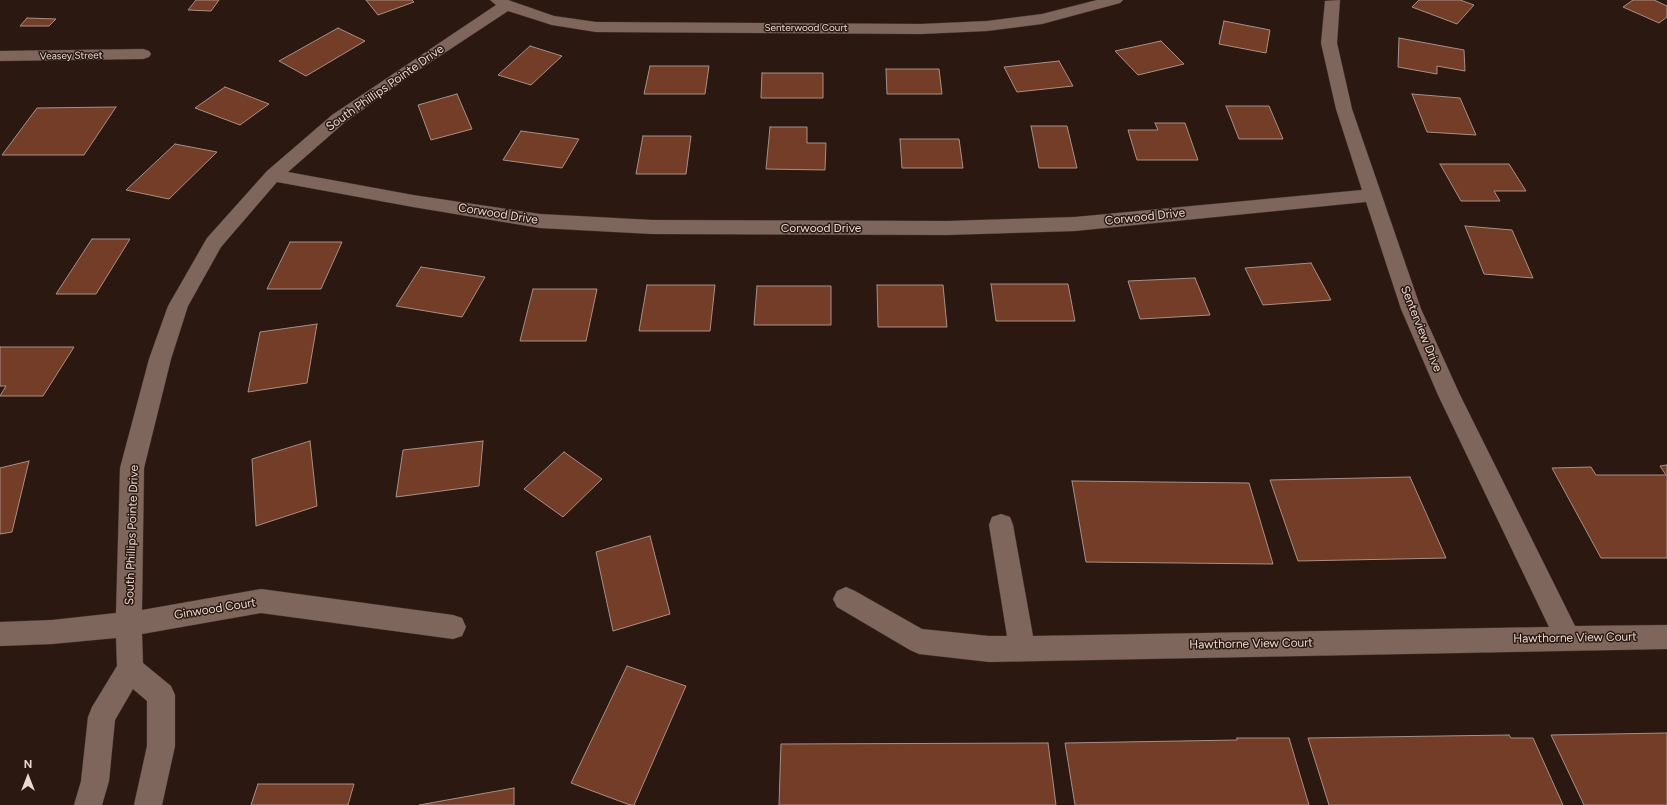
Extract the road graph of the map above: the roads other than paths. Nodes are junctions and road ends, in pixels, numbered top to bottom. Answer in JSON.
{"nodes":[{"id":1,"x":1115,"y":0,"type":"edge"},
{"id":2,"x":1331,"y":0,"type":"edge"},
{"id":3,"x":502,"y":2,"type":"edge"},
{"id":4,"x":143,"y":54,"type":"dead end"},
{"id":5,"x":0,"y":56,"type":"edge"},
{"id":6,"x":273,"y":175,"type":"junction"},
{"id":7,"x":1372,"y":195,"type":"junction"},
{"id":8,"x":1001,"y":525,"type":"dead end"},
{"id":9,"x":846,"y":599,"type":"dead end"},
{"id":10,"x":130,"y":624,"type":"junction"},
{"id":11,"x":454,"y":627,"type":"dead end"},
{"id":12,"x":0,"y":634,"type":"edge"},
{"id":13,"x":1667,"y":637,"type":"edge"},
{"id":14,"x":1568,"y":638,"type":"junction"},
{"id":15,"x":1022,"y":649,"type":"junction"},
{"id":16,"x":130,"y":669,"type":"junction"},
{"id":17,"x":88,"y":805,"type":"edge"},
{"id":18,"x":148,"y":805,"type":"edge"}],
"edges":[{"from":1,"to":3,"type":"street","name":"Senterwood Court"},
{"from":2,"to":7,"type":"street","name":"Senterview Drive"},
{"from":3,"to":6,"type":"street","name":"South Phillips Pointe Drive"},
{"from":4,"to":5,"type":"street","name":"Veasey Street"},
{"from":6,"to":7,"type":"street","name":"Corwood Drive"},
{"from":6,"to":10,"type":"street","name":"South Phillips Pointe Drive"},
{"from":7,"to":14,"type":"street","name":"Senterview Drive"},
{"from":8,"to":15,"type":"street"},
{"from":9,"to":15,"type":"street","name":"Hawthorne View Court"},
{"from":10,"to":11,"type":"street","name":"Ginwood Court"},
{"from":10,"to":12,"type":"street","name":"Ginwood Court"},
{"from":10,"to":16,"type":"street","name":"South Phillips Pointe Drive"},
{"from":13,"to":14,"type":"street","name":"Hawthorne View Court"},
{"from":14,"to":15,"type":"street","name":"Hawthorne View Court"},
{"from":16,"to":17,"type":"street"},
{"from":16,"to":18,"type":"street"}]}
